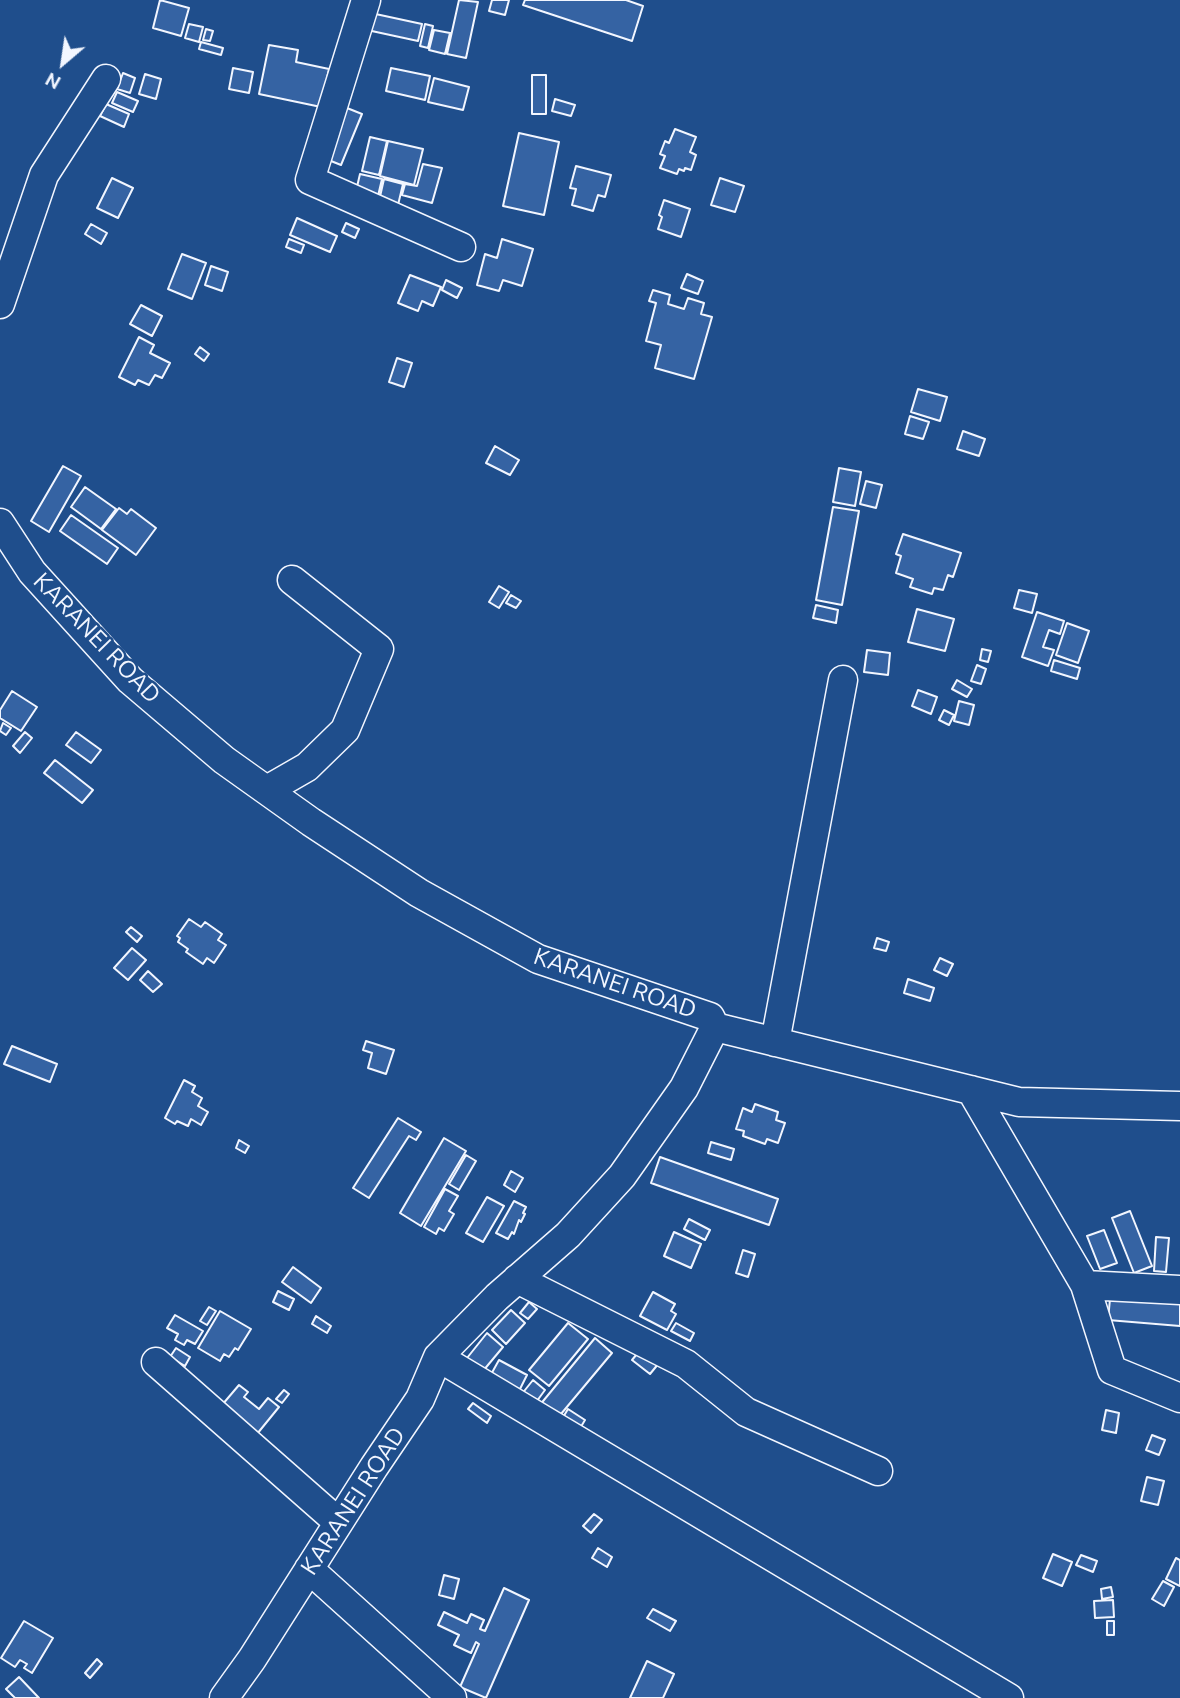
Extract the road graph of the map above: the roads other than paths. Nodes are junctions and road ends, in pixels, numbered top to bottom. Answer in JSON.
{"nodes":[{"id":1,"x":366,"y":0,"type":"edge"},
{"id":2,"x":106,"y":79,"type":"dead end"},
{"id":3,"x":461,"y":247,"type":"dead end"},
{"id":4,"x":0,"y":304,"type":"edge"},
{"id":5,"x":0,"y":523,"type":"edge"},
{"id":6,"x":292,"y":580,"type":"dead end"},
{"id":7,"x":843,"y":680,"type":"dead end"},
{"id":8,"x":267,"y":790,"type":"junction"},
{"id":9,"x":715,"y":1027,"type":"junction"},
{"id":10,"x":775,"y":1042,"type":"junction"},
{"id":11,"x":971,"y":1090,"type":"junction"},
{"id":12,"x":1180,"y":1106,"type":"edge"},
{"id":13,"x":517,"y":1279,"type":"junction"},
{"id":14,"x":1084,"y":1285,"type":"junction"},
{"id":15,"x":1180,"y":1290,"type":"edge"},
{"id":16,"x":438,"y":1357,"type":"junction"},
{"id":17,"x":156,"y":1362,"type":"dead end"},
{"id":18,"x":1180,"y":1398,"type":"edge"},
{"id":19,"x":878,"y":1471,"type":"dead end"},
{"id":20,"x":338,"y":1522,"type":"junction"},
{"id":21,"x":309,"y":1570,"type":"junction"},
{"id":22,"x":225,"y":1698,"type":"edge"},
{"id":23,"x":452,"y":1698,"type":"edge"},
{"id":24,"x":1009,"y":1698,"type":"edge"}],
"edges":[{"from":1,"to":3,"type":"street"},
{"from":2,"to":4,"type":"street"},
{"from":5,"to":8,"type":"street","name":"KARANEI ROAD"},
{"from":6,"to":8,"type":"street"},
{"from":7,"to":10,"type":"street"},
{"from":8,"to":9,"type":"street","name":"KARANEI ROAD"},
{"from":9,"to":10,"type":"street"},
{"from":9,"to":13,"type":"street","name":"KARANEI ROAD"},
{"from":10,"to":11,"type":"street"},
{"from":11,"to":12,"type":"street"},
{"from":11,"to":14,"type":"street"},
{"from":13,"to":16,"type":"street","name":"KARANEI ROAD"},
{"from":13,"to":19,"type":"street"},
{"from":14,"to":15,"type":"street"},
{"from":14,"to":18,"type":"street"},
{"from":16,"to":20,"type":"street","name":"KARANEI ROAD"},
{"from":16,"to":24,"type":"street"},
{"from":17,"to":20,"type":"street"},
{"from":20,"to":21,"type":"street","name":"KARANEI ROAD"},
{"from":21,"to":22,"type":"street","name":"KARANEI ROAD"},
{"from":21,"to":23,"type":"street"}]}
